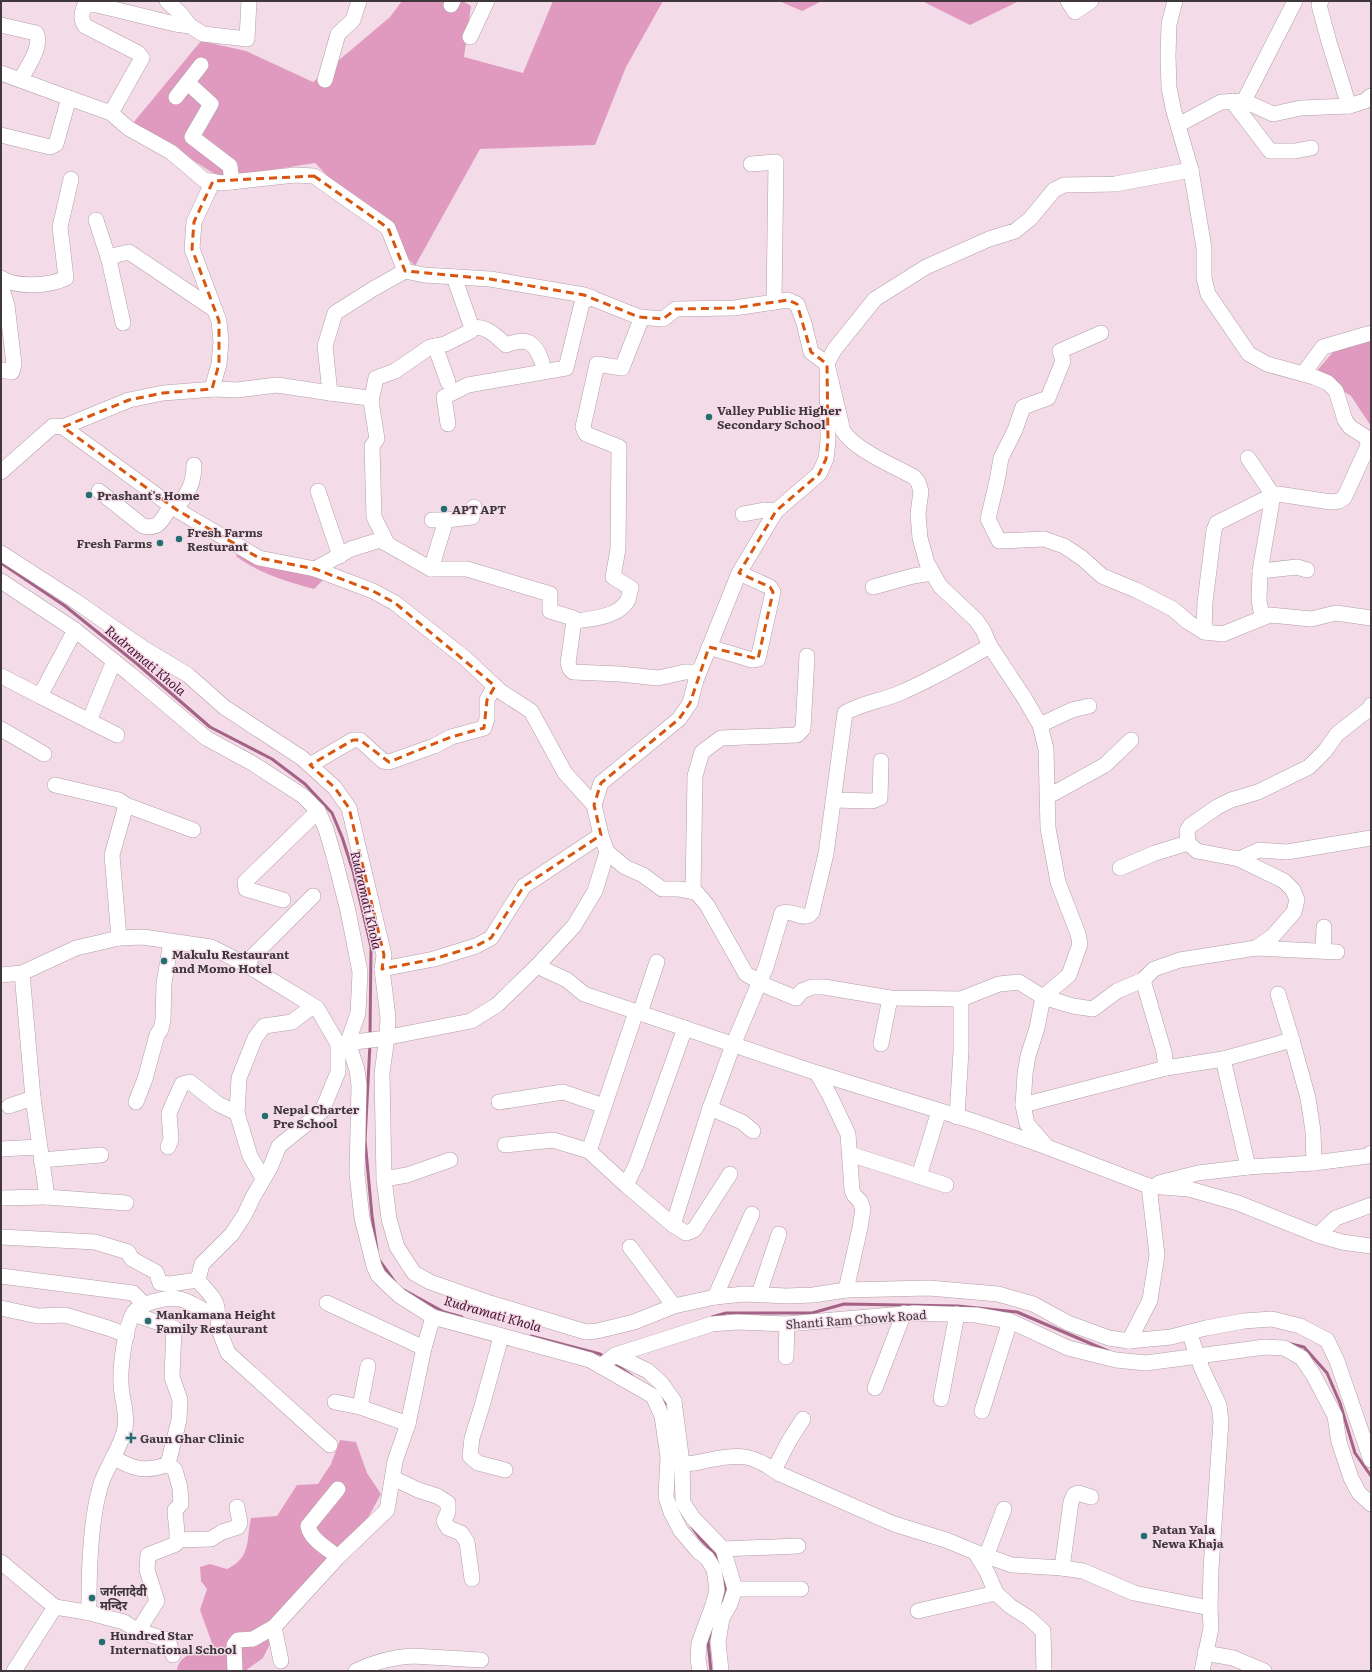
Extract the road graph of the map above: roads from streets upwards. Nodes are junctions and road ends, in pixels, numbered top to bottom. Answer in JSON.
{"nodes":[{"id":1,"x":167,"y":1,"type":"edge"},
{"id":2,"x":249,"y":1,"type":"edge"},
{"id":3,"x":358,"y":1,"type":"edge"},
{"id":4,"x":487,"y":1,"type":"edge"},
{"id":5,"x":1068,"y":1,"type":"edge"},
{"id":6,"x":1091,"y":1,"type":"edge"},
{"id":7,"x":1175,"y":1,"type":"edge"},
{"id":8,"x":1295,"y":1,"type":"edge"},
{"id":9,"x":1321,"y":1,"type":"edge"},
{"id":10,"x":1,"y":25,"type":"edge"},
{"id":11,"x":190,"y":26,"type":"junction"},
{"id":12,"x":470,"y":37,"type":"dead end"},
{"id":13,"x":201,"y":65,"type":"dead end"},
{"id":14,"x":1,"y":73,"type":"edge"},
{"id":15,"x":21,"y":79,"type":"junction"},
{"id":16,"x":325,"y":80,"type":"dead end"},
{"id":17,"x":188,"y":83,"type":"junction"},
{"id":18,"x":1371,"y":96,"type":"edge"},
{"id":19,"x":176,"y":97,"type":"dead end"},
{"id":20,"x":69,"y":98,"type":"junction"},
{"id":21,"x":1238,"y":101,"type":"junction"},
{"id":22,"x":1349,"y":106,"type":"junction"},
{"id":23,"x":111,"y":113,"type":"junction"},
{"id":24,"x":1178,"y":125,"type":"junction"},
{"id":25,"x":1,"y":135,"type":"edge"},
{"id":26,"x":1311,"y":148,"type":"dead end"},
{"id":27,"x":751,"y":164,"type":"dead end"},
{"id":28,"x":1191,"y":170,"type":"junction"},
{"id":29,"x":72,"y":179,"type":"dead end"},
{"id":30,"x":213,"y":181,"type":"junction"},
{"id":31,"x":232,"y":182,"type":"junction"},
{"id":32,"x":96,"y":220,"type":"dead end"},
{"id":33,"x":110,"y":260,"type":"junction"},
{"id":34,"x":405,"y":271,"type":"junction"},
{"id":35,"x":454,"y":277,"type":"junction"},
{"id":36,"x":1,"y":278,"type":"edge"},
{"id":37,"x":1,"y":286,"type":"edge"},
{"id":38,"x":590,"y":297,"type":"junction"},
{"id":39,"x":774,"y":302,"type":"junction"},
{"id":40,"x":215,"y":310,"type":"junction"},
{"id":41,"x":642,"y":317,"type":"junction"},
{"id":42,"x":123,"y":323,"type":"dead end"},
{"id":43,"x":472,"y":328,"type":"junction"},
{"id":44,"x":1100,"y":333,"type":"dead end"},
{"id":45,"x":1371,"y":333,"type":"edge"},
{"id":46,"x":436,"y":346,"type":"junction"},
{"id":47,"x":542,"y":362,"type":"dead end"},
{"id":48,"x":827,"y":364,"type":"junction"},
{"id":49,"x":1,"y":370,"type":"edge"},
{"id":50,"x":1303,"y":374,"type":"junction"},
{"id":51,"x":448,"y":382,"type":"dead end"},
{"id":52,"x":215,"y":389,"type":"junction"},
{"id":53,"x":330,"y":393,"type":"junction"},
{"id":54,"x":371,"y":401,"type":"junction"},
{"id":55,"x":448,"y":424,"type":"dead end"},
{"id":56,"x":63,"y":427,"type":"junction"},
{"id":57,"x":1369,"y":440,"type":"edge"},
{"id":58,"x":1248,"y":458,"type":"dead end"},
{"id":59,"x":194,"y":465,"type":"dead end"},
{"id":60,"x":1,"y":472,"type":"edge"},
{"id":61,"x":99,"y":491,"type":"dead end"},
{"id":62,"x":318,"y":491,"type":"dead end"},
{"id":63,"x":1272,"y":495,"type":"junction"},
{"id":64,"x":174,"y":507,"type":"junction"},
{"id":65,"x":474,"y":507,"type":"dead end"},
{"id":66,"x":776,"y":511,"type":"junction"},
{"id":67,"x":743,"y":514,"type":"dead end"},
{"id":68,"x":387,"y":543,"type":"junction"},
{"id":69,"x":1,"y":553,"type":"edge"},
{"id":70,"x":340,"y":556,"type":"junction"},
{"id":71,"x":316,"y":569,"type":"junction"},
{"id":72,"x":431,"y":569,"type":"junction"},
{"id":73,"x":1307,"y":570,"type":"dead end"},
{"id":74,"x":1260,"y":571,"type":"junction"},
{"id":75,"x":932,"y":572,"type":"junction"},
{"id":76,"x":739,"y":573,"type":"junction"},
{"id":77,"x":1,"y":581,"type":"edge"},
{"id":78,"x":873,"y":587,"type":"dead end"},
{"id":79,"x":1262,"y":617,"type":"junction"},
{"id":80,"x":1371,"y":618,"type":"edge"},
{"id":81,"x":574,"y":621,"type":"junction"},
{"id":82,"x":75,"y":630,"type":"junction"},
{"id":83,"x":1204,"y":632,"type":"junction"},
{"id":84,"x":990,"y":646,"type":"junction"},
{"id":85,"x":709,"y":647,"type":"junction"},
{"id":86,"x":807,"y":656,"type":"dead end"},
{"id":87,"x":114,"y":662,"type":"junction"},
{"id":88,"x":699,"y":672,"type":"junction"},
{"id":89,"x":1,"y":676,"type":"edge"},
{"id":90,"x":495,"y":686,"type":"junction"},
{"id":91,"x":40,"y":696,"type":"junction"},
{"id":92,"x":1371,"y":705,"type":"edge"},
{"id":93,"x":1089,"y":706,"type":"dead end"},
{"id":94,"x":89,"y":721,"type":"junction"},
{"id":95,"x":1040,"y":725,"type":"junction"},
{"id":96,"x":1,"y":728,"type":"edge"},
{"id":97,"x":117,"y":736,"type":"dead end"},
{"id":98,"x":1131,"y":740,"type":"dead end"},
{"id":99,"x":44,"y":754,"type":"dead end"},
{"id":100,"x":881,"y":761,"type":"dead end"},
{"id":101,"x":310,"y":765,"type":"junction"},
{"id":102,"x":54,"y":784,"type":"dead end"},
{"id":103,"x":1048,"y":796,"type":"junction"},
{"id":104,"x":832,"y":800,"type":"junction"},
{"id":105,"x":126,"y":805,"type":"junction"},
{"id":106,"x":594,"y":805,"type":"junction"},
{"id":107,"x":318,"y":811,"type":"junction"},
{"id":108,"x":193,"y":830,"type":"dead end"},
{"id":109,"x":601,"y":835,"type":"junction"},
{"id":110,"x":1371,"y":838,"type":"edge"},
{"id":111,"x":1188,"y":843,"type":"junction"},
{"id":112,"x":607,"y":852,"type":"junction"},
{"id":113,"x":1238,"y":859,"type":"junction"},
{"id":114,"x":1120,"y":868,"type":"dead end"},
{"id":115,"x":693,"y":892,"type":"junction"},
{"id":116,"x":313,"y":896,"type":"dead end"},
{"id":117,"x":283,"y":900,"type":"dead end"},
{"id":118,"x":1324,"y":927,"type":"dead end"},
{"id":119,"x":119,"y":938,"type":"junction"},
{"id":120,"x":172,"y":942,"type":"junction"},
{"id":121,"x":1256,"y":948,"type":"junction"},
{"id":122,"x":658,"y":962,"type":"dead end"},
{"id":123,"x":245,"y":964,"type":"junction"},
{"id":124,"x":537,"y":966,"type":"junction"},
{"id":125,"x":382,"y":968,"type":"junction"},
{"id":126,"x":22,"y":973,"type":"junction"},
{"id":127,"x":1,"y":975,"type":"edge"},
{"id":128,"x":1143,"y":980,"type":"junction"},
{"id":129,"x":760,"y":981,"type":"junction"},
{"id":130,"x":1278,"y":994,"type":"dead end"},
{"id":131,"x":1043,"y":997,"type":"junction"},
{"id":132,"x":890,"y":998,"type":"junction"},
{"id":133,"x":961,"y":999,"type":"junction"},
{"id":134,"x":313,"y":1006,"type":"junction"},
{"id":135,"x":638,"y":1013,"type":"junction"},
{"id":136,"x":685,"y":1028,"type":"junction"},
{"id":137,"x":383,"y":1038,"type":"junction"},
{"id":138,"x":1292,"y":1040,"type":"junction"},
{"id":139,"x":348,"y":1043,"type":"junction"},
{"id":140,"x":881,"y":1044,"type":"dead end"},
{"id":141,"x":733,"y":1045,"type":"junction"},
{"id":142,"x":1223,"y":1059,"type":"junction"},
{"id":143,"x":1166,"y":1068,"type":"junction"},
{"id":144,"x":817,"y":1073,"type":"junction"},
{"id":145,"x":33,"y":1098,"type":"junction"},
{"id":146,"x":136,"y":1102,"type":"dead end"},
{"id":147,"x":498,"y":1102,"type":"dead end"},
{"id":148,"x":1023,"y":1105,"type":"junction"},
{"id":149,"x":9,"y":1106,"type":"dead end"},
{"id":150,"x":604,"y":1106,"type":"junction"},
{"id":151,"x":710,"y":1108,"type":"junction"},
{"id":152,"x":939,"y":1111,"type":"junction"},
{"id":153,"x":237,"y":1113,"type":"junction"},
{"id":154,"x":957,"y":1117,"type":"junction"},
{"id":155,"x":753,"y":1131,"type":"dead end"},
{"id":156,"x":505,"y":1145,"type":"dead end"},
{"id":157,"x":168,"y":1147,"type":"dead end"},
{"id":158,"x":1047,"y":1147,"type":"junction"},
{"id":159,"x":1,"y":1149,"type":"edge"},
{"id":160,"x":589,"y":1151,"type":"junction"},
{"id":161,"x":40,"y":1153,"type":"junction"},
{"id":162,"x":1371,"y":1153,"type":"edge"},
{"id":163,"x":101,"y":1154,"type":"dead end"},
{"id":164,"x":850,"y":1154,"type":"junction"},
{"id":165,"x":450,"y":1160,"type":"dead end"},
{"id":166,"x":1314,"y":1163,"type":"junction"},
{"id":167,"x":1248,"y":1167,"type":"junction"},
{"id":168,"x":730,"y":1174,"type":"dead end"},
{"id":169,"x":919,"y":1176,"type":"junction"},
{"id":170,"x":263,"y":1178,"type":"junction"},
{"id":171,"x":384,"y":1179,"type":"junction"},
{"id":172,"x":626,"y":1185,"type":"junction"},
{"id":173,"x":946,"y":1185,"type":"dead end"},
{"id":174,"x":1149,"y":1186,"type":"junction"},
{"id":175,"x":46,"y":1197,"type":"junction"},
{"id":176,"x":1,"y":1198,"type":"edge"},
{"id":177,"x":126,"y":1203,"type":"dead end"},
{"id":178,"x":1371,"y":1205,"type":"edge"},
{"id":179,"x":752,"y":1214,"type":"dead end"},
{"id":180,"x":673,"y":1225,"type":"junction"},
{"id":181,"x":780,"y":1234,"type":"dead end"},
{"id":182,"x":1318,"y":1235,"type":"junction"},
{"id":183,"x":1,"y":1237,"type":"edge"},
{"id":184,"x":1371,"y":1246,"type":"edge"},
{"id":185,"x":630,"y":1247,"type":"dead end"},
{"id":186,"x":1,"y":1276,"type":"edge"},
{"id":187,"x":198,"y":1280,"type":"junction"},
{"id":188,"x":846,"y":1290,"type":"junction"},
{"id":189,"x":759,"y":1294,"type":"junction"},
{"id":190,"x":716,"y":1297,"type":"junction"},
{"id":191,"x":327,"y":1303,"type":"dead end"},
{"id":192,"x":674,"y":1306,"type":"junction"},
{"id":193,"x":1,"y":1308,"type":"edge"},
{"id":194,"x":139,"y":1309,"type":"junction"},
{"id":195,"x":217,"y":1309,"type":"junction"},
{"id":196,"x":904,"y":1314,"type":"junction"},
{"id":197,"x":958,"y":1314,"type":"junction"},
{"id":198,"x":433,"y":1317,"type":"junction"},
{"id":199,"x":1010,"y":1321,"type":"junction"},
{"id":200,"x":787,"y":1324,"type":"junction"},
{"id":201,"x":127,"y":1335,"type":"junction"},
{"id":202,"x":501,"y":1337,"type":"junction"},
{"id":203,"x":1129,"y":1341,"type":"junction"},
{"id":204,"x":1194,"y":1345,"type":"junction"},
{"id":205,"x":424,"y":1348,"type":"junction"},
{"id":206,"x":615,"y":1356,"type":"junction"},
{"id":207,"x":786,"y":1357,"type":"dead end"},
{"id":208,"x":368,"y":1366,"type":"dead end"},
{"id":209,"x":601,"y":1366,"type":"junction"},
{"id":210,"x":874,"y":1388,"type":"dead end"},
{"id":211,"x":942,"y":1399,"type":"dead end"},
{"id":212,"x":335,"y":1402,"type":"dead end"},
{"id":213,"x":360,"y":1407,"type":"junction"},
{"id":214,"x":982,"y":1411,"type":"dead end"},
{"id":215,"x":803,"y":1419,"type":"dead end"},
{"id":216,"x":408,"y":1424,"type":"junction"},
{"id":217,"x":330,"y":1445,"type":"dead end"},
{"id":218,"x":113,"y":1457,"type":"junction"},
{"id":219,"x":1371,"y":1460,"type":"edge"},
{"id":220,"x":682,"y":1463,"type":"junction"},
{"id":221,"x":168,"y":1464,"type":"junction"},
{"id":222,"x":505,"y":1470,"type":"dead end"},
{"id":223,"x":774,"y":1470,"type":"junction"},
{"id":224,"x":393,"y":1478,"type":"junction"},
{"id":225,"x":338,"y":1489,"type":"dead end"},
{"id":226,"x":1091,"y":1497,"type":"dead end"},
{"id":227,"x":1371,"y":1504,"type":"edge"},
{"id":228,"x":237,"y":1507,"type":"dead end"},
{"id":229,"x":1004,"y":1509,"type":"dead end"},
{"id":230,"x":177,"y":1540,"type":"junction"},
{"id":231,"x":798,"y":1546,"type":"dead end"},
{"id":232,"x":723,"y":1549,"type":"junction"},
{"id":233,"x":981,"y":1555,"type":"junction"},
{"id":234,"x":338,"y":1557,"type":"junction"},
{"id":235,"x":1,"y":1562,"type":"edge"},
{"id":236,"x":1062,"y":1568,"type":"junction"},
{"id":237,"x":472,"y":1580,"type":"dead end"},
{"id":238,"x":735,"y":1589,"type":"junction"},
{"id":239,"x":801,"y":1589,"type":"dead end"},
{"id":240,"x":996,"y":1593,"type":"junction"},
{"id":241,"x":55,"y":1607,"type":"junction"},
{"id":242,"x":1210,"y":1608,"type":"junction"},
{"id":243,"x":918,"y":1611,"type":"dead end"},
{"id":244,"x":86,"y":1612,"type":"junction"},
{"id":245,"x":274,"y":1627,"type":"junction"},
{"id":246,"x":138,"y":1631,"type":"junction"},
{"id":247,"x":1205,"y":1653,"type":"junction"},
{"id":248,"x":173,"y":1655,"type":"dead end"},
{"id":249,"x":481,"y":1660,"type":"dead end"},
{"id":250,"x":281,"y":1661,"type":"dead end"},
{"id":251,"x":386,"y":1665,"type":"edge"},
{"id":252,"x":14,"y":1671,"type":"edge"},
{"id":253,"x":235,"y":1671,"type":"edge"},
{"id":254,"x":356,"y":1671,"type":"edge"},
{"id":255,"x":700,"y":1671,"type":"edge"},
{"id":256,"x":721,"y":1671,"type":"edge"},
{"id":257,"x":1044,"y":1671,"type":"edge"},
{"id":258,"x":1202,"y":1671,"type":"edge"},
{"id":259,"x":1264,"y":1671,"type":"edge"}],
"edges":[{"from":1,"to":11,"type":"street"},
{"from":2,"to":11,"type":"street"},
{"from":3,"to":16,"type":"street"},
{"from":4,"to":12,"type":"street"},
{"from":5,"to":6,"type":"street"},
{"from":7,"to":24,"type":"street"},
{"from":8,"to":21,"type":"street"},
{"from":9,"to":22,"type":"street"},
{"from":10,"to":15,"type":"street"},
{"from":11,"to":23,"type":"street"},
{"from":13,"to":17,"type":"street"},
{"from":14,"to":15,"type":"street"},
{"from":15,"to":20,"type":"street"},
{"from":17,"to":19,"type":"street"},
{"from":17,"to":31,"type":"street"},
{"from":18,"to":22,"type":"street"},
{"from":20,"to":23,"type":"street"},
{"from":20,"to":25,"type":"street"},
{"from":21,"to":22,"type":"street"},
{"from":21,"to":24,"type":"street"},
{"from":21,"to":26,"type":"street"},
{"from":23,"to":30,"type":"street"},
{"from":24,"to":28,"type":"street"},
{"from":27,"to":39,"type":"street"},
{"from":28,"to":48,"type":"street"},
{"from":28,"to":50,"type":"street"},
{"from":29,"to":36,"type":"street"},
{"from":30,"to":31,"type":"street"},
{"from":30,"to":40,"type":"street"},
{"from":31,"to":34,"type":"street"},
{"from":32,"to":33,"type":"street"},
{"from":33,"to":40,"type":"street"},
{"from":33,"to":42,"type":"street"},
{"from":34,"to":35,"type":"street"},
{"from":34,"to":53,"type":"street"},
{"from":35,"to":38,"type":"street"},
{"from":35,"to":43,"type":"street"},
{"from":37,"to":49,"type":"street"},
{"from":38,"to":41,"type":"street"},
{"from":38,"to":55,"type":"street"},
{"from":39,"to":41,"type":"street"},
{"from":39,"to":48,"type":"street"},
{"from":40,"to":52,"type":"street"},
{"from":41,"to":81,"type":"street"},
{"from":43,"to":46,"type":"street"},
{"from":43,"to":47,"type":"street"},
{"from":44,"to":83,"type":"street"},
{"from":45,"to":50,"type":"street"},
{"from":46,"to":51,"type":"street"},
{"from":46,"to":54,"type":"street"},
{"from":48,"to":66,"type":"street"},
{"from":48,"to":75,"type":"street"},
{"from":50,"to":57,"type":"street"},
{"from":52,"to":53,"type":"street"},
{"from":52,"to":56,"type":"street"},
{"from":53,"to":54,"type":"street"},
{"from":54,"to":68,"type":"street"},
{"from":56,"to":60,"type":"street"},
{"from":56,"to":64,"type":"street"},
{"from":57,"to":63,"type":"street"},
{"from":58,"to":63,"type":"street"},
{"from":59,"to":64,"type":"street"},
{"from":61,"to":64,"type":"street"},
{"from":62,"to":70,"type":"street"},
{"from":63,"to":74,"type":"street"},
{"from":63,"to":83,"type":"street"},
{"from":64,"to":71,"type":"street"},
{"from":65,"to":72,"type":"street"},
{"from":66,"to":67,"type":"street"},
{"from":66,"to":76,"type":"street"},
{"from":68,"to":70,"type":"street"},
{"from":68,"to":72,"type":"street"},
{"from":69,"to":101,"type":"street"},
{"from":70,"to":71,"type":"street"},
{"from":71,"to":90,"type":"street"},
{"from":72,"to":81,"type":"street"},
{"from":73,"to":74,"type":"street"},
{"from":74,"to":79,"type":"street"},
{"from":75,"to":78,"type":"street"},
{"from":75,"to":84,"type":"street"},
{"from":76,"to":85,"type":"street"},
{"from":76,"to":85,"type":"street"},
{"from":77,"to":82,"type":"street"},
{"from":79,"to":80,"type":"street"},
{"from":79,"to":83,"type":"street"},
{"from":81,"to":88,"type":"street"},
{"from":82,"to":87,"type":"street"},
{"from":82,"to":91,"type":"street"},
{"from":84,"to":95,"type":"street"},
{"from":84,"to":104,"type":"street"},
{"from":85,"to":88,"type":"street"},
{"from":86,"to":115,"type":"street"},
{"from":87,"to":94,"type":"street"},
{"from":87,"to":107,"type":"street"},
{"from":88,"to":106,"type":"street"},
{"from":89,"to":91,"type":"street"},
{"from":90,"to":101,"type":"street"},
{"from":90,"to":106,"type":"street"},
{"from":91,"to":94,"type":"street"},
{"from":92,"to":111,"type":"street"},
{"from":93,"to":95,"type":"street"},
{"from":94,"to":97,"type":"street"},
{"from":95,"to":103,"type":"street"},
{"from":96,"to":99,"type":"street"},
{"from":98,"to":103,"type":"street"},
{"from":100,"to":104,"type":"street"},
{"from":101,"to":125,"type":"street"},
{"from":102,"to":105,"type":"street"},
{"from":103,"to":131,"type":"street"},
{"from":104,"to":129,"type":"street"},
{"from":105,"to":108,"type":"street"},
{"from":105,"to":119,"type":"street"},
{"from":106,"to":109,"type":"street"},
{"from":107,"to":117,"type":"street"},
{"from":107,"to":139,"type":"street"},
{"from":109,"to":112,"type":"street"},
{"from":109,"to":125,"type":"street"},
{"from":110,"to":113,"type":"street"},
{"from":111,"to":113,"type":"street"},
{"from":111,"to":114,"type":"street"},
{"from":112,"to":115,"type":"street"},
{"from":112,"to":124,"type":"street"},
{"from":113,"to":121,"type":"street"},
{"from":115,"to":129,"type":"street"},
{"from":116,"to":123,"type":"street"},
{"from":118,"to":121,"type":"street"},
{"from":119,"to":120,"type":"street"},
{"from":119,"to":126,"type":"street"},
{"from":120,"to":123,"type":"street"},
{"from":120,"to":146,"type":"street"},
{"from":121,"to":128,"type":"street"},
{"from":122,"to":135,"type":"street"},
{"from":123,"to":134,"type":"street"},
{"from":124,"to":135,"type":"street"},
{"from":124,"to":137,"type":"street"},
{"from":125,"to":137,"type":"street"},
{"from":126,"to":127,"type":"street"},
{"from":126,"to":145,"type":"street"},
{"from":128,"to":131,"type":"street"},
{"from":128,"to":143,"type":"street"},
{"from":129,"to":132,"type":"street"},
{"from":129,"to":141,"type":"street"},
{"from":130,"to":138,"type":"street"},
{"from":131,"to":133,"type":"street"},
{"from":131,"to":148,"type":"street"},
{"from":132,"to":133,"type":"street"},
{"from":132,"to":140,"type":"street"},
{"from":133,"to":154,"type":"street"},
{"from":134,"to":139,"type":"street"},
{"from":134,"to":153,"type":"street"},
{"from":135,"to":136,"type":"street"},
{"from":135,"to":150,"type":"street"},
{"from":136,"to":141,"type":"street"},
{"from":136,"to":172,"type":"street"},
{"from":137,"to":139,"type":"street"},
{"from":137,"to":171,"type":"street"},
{"from":138,"to":142,"type":"street"},
{"from":138,"to":166,"type":"street"},
{"from":139,"to":170,"type":"street"},
{"from":139,"to":198,"type":"street"},
{"from":141,"to":144,"type":"street"},
{"from":141,"to":151,"type":"street"},
{"from":142,"to":143,"type":"street"},
{"from":142,"to":167,"type":"street"},
{"from":143,"to":148,"type":"street"},
{"from":144,"to":152,"type":"street"},
{"from":144,"to":164,"type":"street"},
{"from":145,"to":149,"type":"street"},
{"from":145,"to":161,"type":"street"},
{"from":147,"to":150,"type":"street"},
{"from":148,"to":158,"type":"street"},
{"from":150,"to":160,"type":"street"},
{"from":151,"to":155,"type":"street"},
{"from":151,"to":180,"type":"street"},
{"from":152,"to":154,"type":"street"},
{"from":152,"to":169,"type":"street"},
{"from":153,"to":157,"type":"street"},
{"from":153,"to":170,"type":"street"},
{"from":154,"to":158,"type":"street"},
{"from":156,"to":160,"type":"street"},
{"from":158,"to":174,"type":"street"},
{"from":159,"to":161,"type":"street"},
{"from":160,"to":172,"type":"street"},
{"from":161,"to":163,"type":"street"},
{"from":161,"to":175,"type":"street"},
{"from":162,"to":166,"type":"street"},
{"from":164,"to":169,"type":"street"},
{"from":164,"to":188,"type":"street"},
{"from":165,"to":171,"type":"street"},
{"from":166,"to":167,"type":"street"},
{"from":167,"to":174,"type":"street"},
{"from":168,"to":180,"type":"street"},
{"from":169,"to":173,"type":"street"},
{"from":170,"to":187,"type":"street"},
{"from":171,"to":192,"type":"street"},
{"from":172,"to":180,"type":"street"},
{"from":174,"to":182,"type":"street"},
{"from":174,"to":203,"type":"street"},
{"from":175,"to":176,"type":"street"},
{"from":175,"to":177,"type":"street"},
{"from":178,"to":182,"type":"street"},
{"from":179,"to":190,"type":"street"},
{"from":181,"to":189,"type":"street"},
{"from":182,"to":184,"type":"street"},
{"from":183,"to":187,"type":"street"},
{"from":185,"to":192,"type":"street"},
{"from":186,"to":194,"type":"street"},
{"from":187,"to":195,"type":"street"},
{"from":188,"to":189,"type":"street"},
{"from":188,"to":203,"type":"street"},
{"from":189,"to":190,"type":"street"},
{"from":190,"to":192,"type":"street"},
{"from":191,"to":205,"type":"street"},
{"from":193,"to":201,"type":"street"},
{"from":194,"to":195,"type":"street"},
{"from":194,"to":201,"type":"street"},
{"from":194,"to":221,"type":"street"},
{"from":195,"to":217,"type":"street"},
{"from":196,"to":197,"type":"street","name":"Shanti Ram Chowk Road"},
{"from":196,"to":200,"type":"street","name":"Shanti Ram Chowk Road"},
{"from":196,"to":210,"type":"street"},
{"from":197,"to":199,"type":"street","name":"Shanti Ram Chowk Road"},
{"from":197,"to":211,"type":"street"},
{"from":198,"to":202,"type":"street"},
{"from":198,"to":205,"type":"street"},
{"from":199,"to":204,"type":"street","name":"Shanti Ram Chowk Road"},
{"from":199,"to":214,"type":"street"},
{"from":200,"to":206,"type":"street","name":"Shanti Ram Chowk Road"},
{"from":200,"to":207,"type":"street"},
{"from":201,"to":218,"type":"street"},
{"from":202,"to":209,"type":"street"},
{"from":202,"to":222,"type":"street"},
{"from":203,"to":204,"type":"street"},
{"from":204,"to":219,"type":"street"},
{"from":204,"to":227,"type":"street","name":"Shanti Ram Chowk Road"},
{"from":204,"to":242,"type":"street"},
{"from":205,"to":216,"type":"street"},
{"from":206,"to":209,"type":"street","name":"Shanti Ram Chowk Road"},
{"from":206,"to":220,"type":"street"},
{"from":208,"to":213,"type":"street"},
{"from":209,"to":255,"type":"street"},
{"from":212,"to":213,"type":"street"},
{"from":213,"to":216,"type":"street"},
{"from":215,"to":223,"type":"street"},
{"from":216,"to":224,"type":"street"},
{"from":218,"to":221,"type":"street"},
{"from":218,"to":244,"type":"street"},
{"from":220,"to":223,"type":"street"},
{"from":220,"to":232,"type":"street"},
{"from":221,"to":230,"type":"street"},
{"from":223,"to":233,"type":"street"},
{"from":224,"to":234,"type":"street"},
{"from":224,"to":237,"type":"street"},
{"from":225,"to":234,"type":"street"},
{"from":226,"to":236,"type":"street"},
{"from":228,"to":230,"type":"street"},
{"from":229,"to":233,"type":"street"},
{"from":230,"to":246,"type":"street"},
{"from":231,"to":232,"type":"street"},
{"from":232,"to":238,"type":"street"},
{"from":233,"to":236,"type":"street"},
{"from":233,"to":240,"type":"street"},
{"from":234,"to":245,"type":"street"},
{"from":235,"to":241,"type":"street"},
{"from":236,"to":242,"type":"street"},
{"from":238,"to":239,"type":"street"},
{"from":238,"to":256,"type":"street"},
{"from":240,"to":243,"type":"street"},
{"from":240,"to":257,"type":"street"},
{"from":241,"to":244,"type":"street"},
{"from":241,"to":252,"type":"street"},
{"from":242,"to":247,"type":"street"},
{"from":244,"to":246,"type":"street"},
{"from":245,"to":250,"type":"street"},
{"from":245,"to":253,"type":"street"},
{"from":246,"to":248,"type":"street"},
{"from":247,"to":258,"type":"street"},
{"from":247,"to":259,"type":"street"},
{"from":249,"to":251,"type":"street"},
{"from":251,"to":254,"type":"street"}]}
